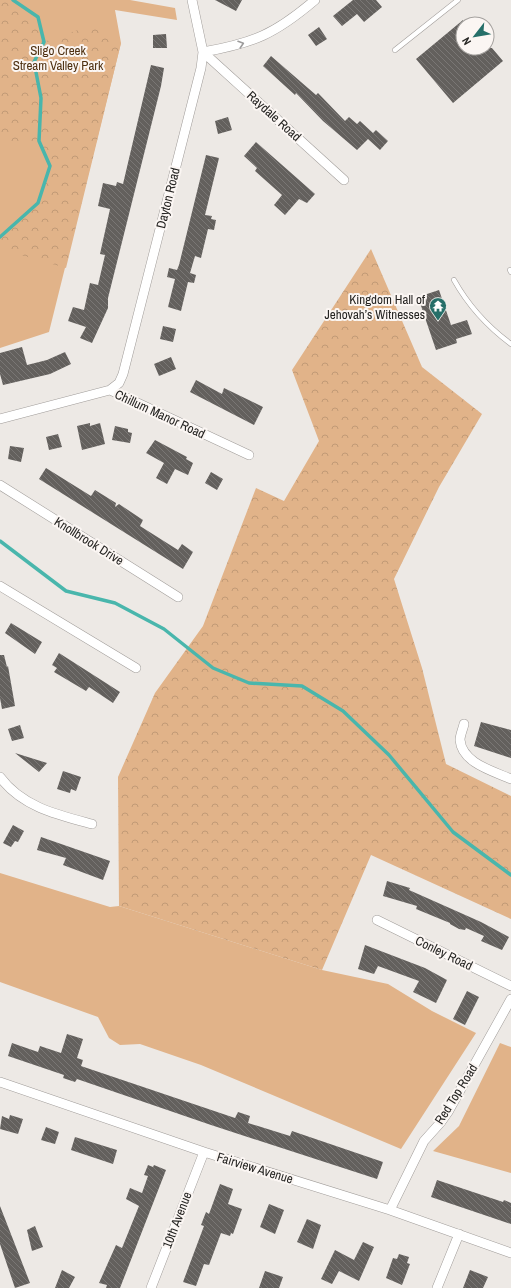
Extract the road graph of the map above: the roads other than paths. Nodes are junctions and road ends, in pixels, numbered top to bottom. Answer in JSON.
{"nodes":[{"id":1,"x":192,"y":0,"type":"edge"},
{"id":2,"x":315,"y":0,"type":"edge"},
{"id":3,"x":458,"y":0,"type":"edge"},
{"id":4,"x":395,"y":50,"type":"dead end"},
{"id":5,"x":203,"y":52,"type":"junction"},
{"id":6,"x":344,"y":180,"type":"dead end"},
{"id":7,"x":454,"y":280,"type":"dead end"},
{"id":8,"x":511,"y":344,"type":"edge"},
{"id":9,"x":110,"y":390,"type":"junction"},
{"id":10,"x":0,"y":419,"type":"edge"},
{"id":11,"x":249,"y":455,"type":"dead end"},
{"id":12,"x":0,"y":485,"type":"edge"},
{"id":13,"x":0,"y":586,"type":"edge"},
{"id":14,"x":178,"y":597,"type":"dead end"},
{"id":15,"x":136,"y":668,"type":"dead end"},
{"id":16,"x":464,"y":724,"type":"dead end"},
{"id":17,"x":0,"y":777,"type":"edge"},
{"id":18,"x":511,"y":779,"type":"edge"},
{"id":19,"x":92,"y":824,"type":"dead end"},
{"id":20,"x":377,"y":920,"type":"dead end"},
{"id":21,"x":511,"y":986,"type":"edge"},
{"id":22,"x":511,"y":999,"type":"edge"},
{"id":23,"x":0,"y":1082,"type":"edge"},
{"id":24,"x":204,"y":1152,"type":"junction"},
{"id":25,"x":390,"y":1210,"type":"junction"},
{"id":26,"x":458,"y":1234,"type":"junction"},
{"id":27,"x":511,"y":1252,"type":"edge"},
{"id":28,"x":151,"y":1288,"type":"edge"},
{"id":29,"x":437,"y":1288,"type":"edge"}],
"edges":[{"from":1,"to":5,"type":"street","name":"Dayton Road"},
{"from":5,"to":2,"type":"street","one_way":true},
{"from":3,"to":4,"type":"lane"},
{"from":5,"to":6,"type":"street","name":"Raydale Road"},
{"from":5,"to":9,"type":"street","name":"Dayton Road"},
{"from":7,"to":8,"type":"lane"},
{"from":9,"to":10,"type":"street","name":"Chillum Manor Road"},
{"from":9,"to":11,"type":"street","name":"Chillum Manor Road"},
{"from":12,"to":14,"type":"street","name":"Knollbrook Drive"},
{"from":13,"to":15,"type":"street"},
{"from":16,"to":18,"type":"street"},
{"from":17,"to":19,"type":"street"},
{"from":20,"to":21,"type":"street","name":"Conley Road"},
{"from":22,"to":25,"type":"street","name":"Red Top Road"},
{"from":23,"to":24,"type":"street","name":"Fairview Avenue"},
{"from":24,"to":25,"type":"street","name":"Fairview Avenue"},
{"from":24,"to":28,"type":"street","name":"10th Avenue"},
{"from":25,"to":26,"type":"street","name":"Fairview Avenue"},
{"from":26,"to":27,"type":"street","name":"Fairview Avenue"},
{"from":26,"to":29,"type":"street"}]}
